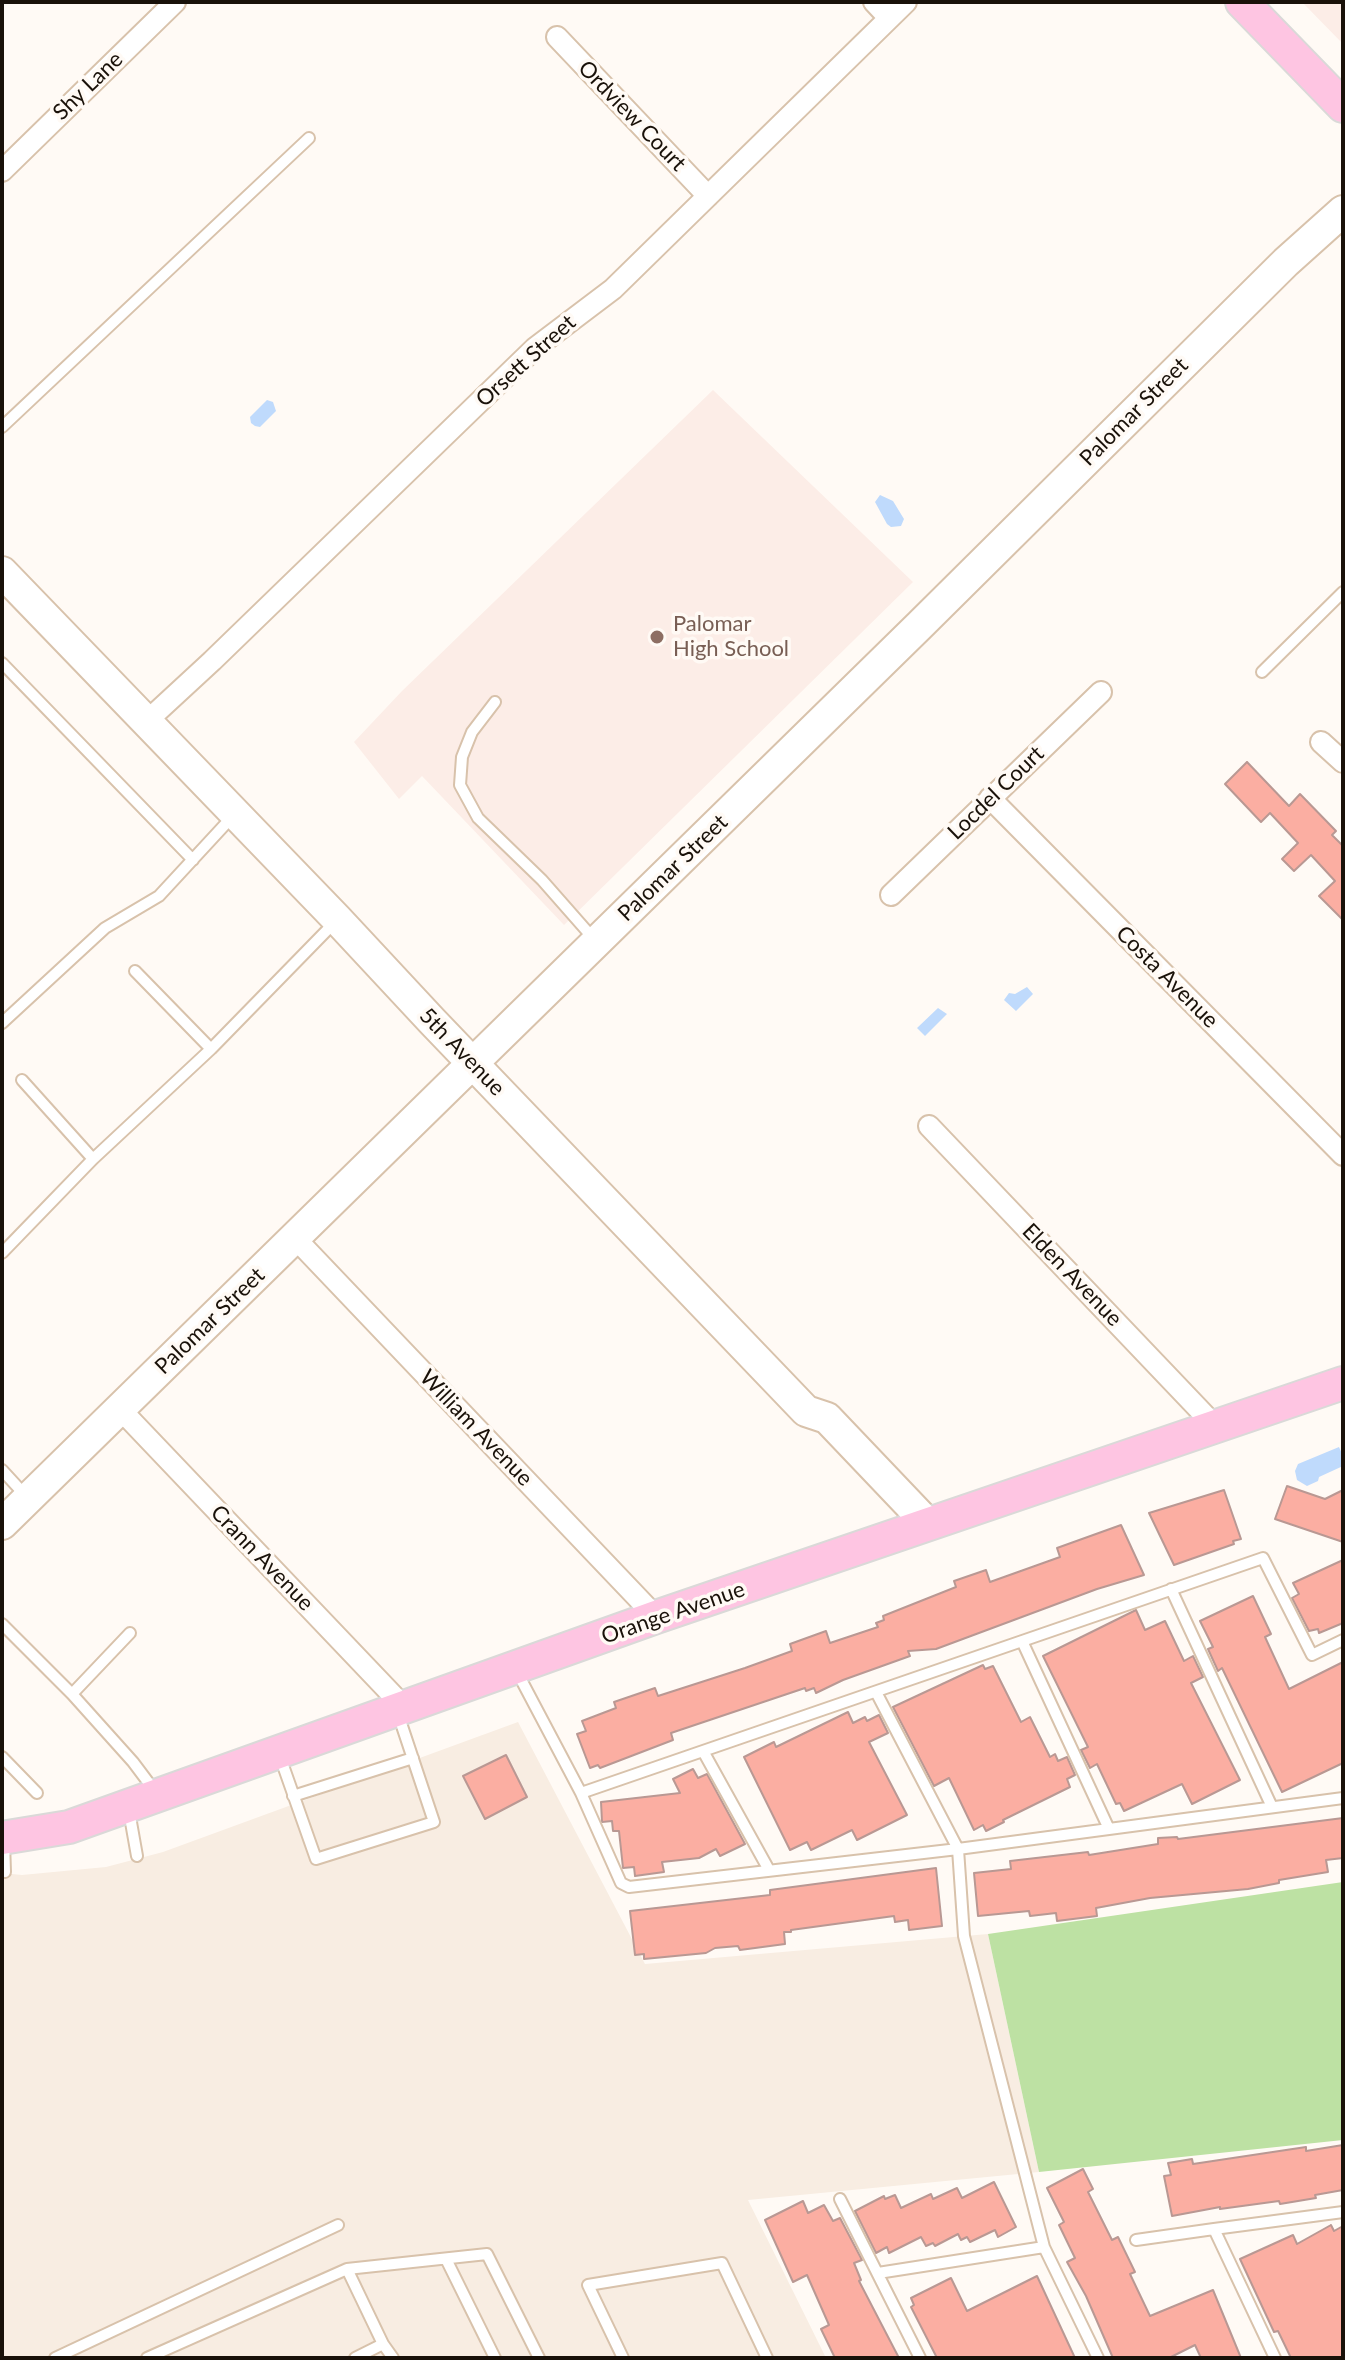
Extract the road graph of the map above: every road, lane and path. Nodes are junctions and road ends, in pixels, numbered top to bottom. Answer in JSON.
{"nodes":[{"id":1,"x":175,"y":2,"type":"edge"},
{"id":2,"x":874,"y":2,"type":"edge"},
{"id":3,"x":906,"y":2,"type":"edge"},
{"id":4,"x":1242,"y":2,"type":"edge"},
{"id":5,"x":889,"y":18,"type":"junction"},
{"id":6,"x":557,"y":37,"type":"dead end"},
{"id":7,"x":1343,"y":106,"type":"edge"},
{"id":8,"x":309,"y":138,"type":"dead end"},
{"id":9,"x":2,"y":171,"type":"edge"},
{"id":10,"x":708,"y":196,"type":"junction"},
{"id":11,"x":1343,"y":211,"type":"edge"},
{"id":12,"x":2,"y":427,"type":"edge"},
{"id":13,"x":2,"y":572,"type":"edge"},
{"id":14,"x":1343,"y":592,"type":"edge"},
{"id":15,"x":2,"y":663,"type":"edge"},
{"id":16,"x":1262,"y":672,"type":"dead end"},
{"id":17,"x":1101,"y":692,"type":"dead end"},
{"id":18,"x":495,"y":702,"type":"dead end"},
{"id":19,"x":147,"y":721,"type":"junction"},
{"id":20,"x":1321,"y":742,"type":"dead end"},
{"id":21,"x":1343,"y":762,"type":"edge"},
{"id":22,"x":990,"y":798,"type":"junction"},
{"id":23,"x":236,"y":814,"type":"junction"},
{"id":24,"x":193,"y":860,"type":"junction"},
{"id":25,"x":891,"y":895,"type":"dead end"},
{"id":26,"x":337,"y":919,"type":"junction"},
{"id":27,"x":597,"y":943,"type":"junction"},
{"id":28,"x":135,"y":971,"type":"dead end"},
{"id":29,"x":2,"y":1023,"type":"edge"},
{"id":30,"x":211,"y":1049,"type":"junction"},
{"id":31,"x":473,"y":1064,"type":"junction"},
{"id":32,"x":22,"y":1080,"type":"dead end"},
{"id":33,"x":929,"y":1126,"type":"dead end"},
{"id":34,"x":1343,"y":1155,"type":"edge"},
{"id":35,"x":93,"y":1159,"type":"junction"},
{"id":36,"x":295,"y":1238,"type":"junction"},
{"id":37,"x":2,"y":1253,"type":"edge"},
{"id":38,"x":1343,"y":1383,"type":"edge"},
{"id":39,"x":120,"y":1409,"type":"junction"},
{"id":40,"x":1215,"y":1426,"type":"junction"},
{"id":41,"x":2,"y":1470,"type":"edge"},
{"id":42,"x":29,"y":1498,"type":"junction"},
{"id":43,"x":927,"y":1523,"type":"junction"},
{"id":44,"x":2,"y":1524,"type":"edge"},
{"id":45,"x":1171,"y":1589,"type":"junction"},
{"id":46,"x":656,"y":1617,"type":"junction"},
{"id":47,"x":2,"y":1624,"type":"edge"},
{"id":48,"x":130,"y":1633,"type":"dead end"},
{"id":49,"x":1343,"y":1640,"type":"edge"},
{"id":50,"x":1022,"y":1641,"type":"junction"},
{"id":51,"x":515,"y":1669,"type":"junction"},
{"id":52,"x":876,"y":1692,"type":"junction"},
{"id":53,"x":72,"y":1694,"type":"junction"},
{"id":54,"x":400,"y":1707,"type":"junction"},
{"id":55,"x":278,"y":1751,"type":"junction"},
{"id":56,"x":703,"y":1751,"type":"junction"},
{"id":57,"x":2,"y":1757,"type":"edge"},
{"id":58,"x":413,"y":1758,"type":"junction"},
{"id":59,"x":37,"y":1793,"type":"dead end"},
{"id":60,"x":581,"y":1793,"type":"junction"},
{"id":61,"x":293,"y":1796,"type":"junction"},
{"id":62,"x":1343,"y":1798,"type":"edge"},
{"id":63,"x":143,"y":1800,"type":"junction"},
{"id":64,"x":1272,"y":1807,"type":"junction"},
{"id":65,"x":1109,"y":1829,"type":"junction"},
{"id":66,"x":3,"y":1838,"type":"edge"},
{"id":67,"x":958,"y":1849,"type":"junction"},
{"id":68,"x":137,"y":1856,"type":"dead end"},
{"id":69,"x":769,"y":1870,"type":"junction"},
{"id":70,"x":5,"y":1872,"type":"dead end"},
{"id":71,"x":840,"y":2199,"type":"dead end"},
{"id":72,"x":1343,"y":2212,"type":"edge"},
{"id":73,"x":338,"y":2225,"type":"dead end"},
{"id":74,"x":1214,"y":2229,"type":"junction"},
{"id":75,"x":1136,"y":2240,"type":"dead end"},
{"id":76,"x":1044,"y":2247,"type":"junction"},
{"id":77,"x":446,"y":2259,"type":"junction"},
{"id":78,"x":347,"y":2269,"type":"junction"},
{"id":79,"x":878,"y":2273,"type":"junction"},
{"id":80,"x":383,"y":2344,"type":"junction"},
{"id":81,"x":55,"y":2358,"type":"edge"},
{"id":82,"x":147,"y":2358,"type":"edge"},
{"id":83,"x":355,"y":2358,"type":"edge"},
{"id":84,"x":393,"y":2358,"type":"edge"},
{"id":85,"x":495,"y":2358,"type":"edge"},
{"id":86,"x":539,"y":2358,"type":"edge"},
{"id":87,"x":623,"y":2358,"type":"edge"},
{"id":88,"x":767,"y":2358,"type":"edge"},
{"id":89,"x":920,"y":2358,"type":"edge"},
{"id":90,"x":1098,"y":2358,"type":"edge"},
{"id":91,"x":1275,"y":2358,"type":"edge"}],
"edges":[{"from":1,"to":9,"type":"street","name":"Shy Lane"},
{"from":2,"to":5,"type":"street"},
{"from":3,"to":5,"type":"street","name":"Orsett Street"},
{"from":4,"to":7,"type":"main road"},
{"from":5,"to":10,"type":"street","name":"Orsett Street"},
{"from":6,"to":10,"type":"street","name":"Ordview Court"},
{"from":8,"to":12,"type":"lane"},
{"from":10,"to":19,"type":"street","name":"Orsett Street"},
{"from":11,"to":27,"type":"main road","name":"Palomar Street"},
{"from":13,"to":19,"type":"main road","name":"5th Avenue"},
{"from":14,"to":16,"type":"lane"},
{"from":15,"to":24,"type":"lane"},
{"from":17,"to":22,"type":"street","name":"Locdel Court"},
{"from":18,"to":27,"type":"lane"},
{"from":19,"to":23,"type":"main road","name":"5th Avenue"},
{"from":20,"to":21,"type":"street"},
{"from":22,"to":25,"type":"street","name":"Locdel Court"},
{"from":22,"to":34,"type":"street","name":"Costa Avenue"},
{"from":23,"to":24,"type":"lane"},
{"from":23,"to":26,"type":"main road","name":"5th Avenue"},
{"from":24,"to":29,"type":"lane"},
{"from":26,"to":30,"type":"lane"},
{"from":26,"to":31,"type":"main road","name":"5th Avenue"},
{"from":27,"to":31,"type":"main road","name":"Palomar Street"},
{"from":28,"to":30,"type":"lane"},
{"from":30,"to":35,"type":"lane"},
{"from":31,"to":36,"type":"main road","name":"Palomar Street"},
{"from":31,"to":43,"type":"main road","name":"5th Avenue"},
{"from":32,"to":35,"type":"lane"},
{"from":33,"to":40,"type":"street","name":"Elden Avenue"},
{"from":35,"to":37,"type":"lane"},
{"from":36,"to":39,"type":"main road","name":"Palomar Street"},
{"from":36,"to":46,"type":"street","name":"William Avenue"},
{"from":38,"to":40,"type":"main road","name":"Orange Avenue"},
{"from":39,"to":42,"type":"main road","name":"Palomar Street"},
{"from":39,"to":54,"type":"street","name":"Crann Avenue"},
{"from":40,"to":43,"type":"main road","name":"Orange Avenue"},
{"from":41,"to":42,"type":"lane"},
{"from":42,"to":44,"type":"main road","name":"Palomar Street"},
{"from":43,"to":46,"type":"main road","name":"Orange Avenue"},
{"from":45,"to":49,"type":"lane"},
{"from":45,"to":50,"type":"lane"},
{"from":45,"to":64,"type":"lane"},
{"from":46,"to":51,"type":"main road","name":"Orange Avenue"},
{"from":47,"to":53,"type":"lane"},
{"from":48,"to":53,"type":"lane"},
{"from":50,"to":52,"type":"lane"},
{"from":50,"to":65,"type":"lane"},
{"from":51,"to":54,"type":"main road","name":"Orange Avenue"},
{"from":51,"to":60,"type":"lane"},
{"from":52,"to":56,"type":"lane"},
{"from":52,"to":67,"type":"lane"},
{"from":53,"to":63,"type":"lane"},
{"from":54,"to":55,"type":"main road","name":"Orange Avenue"},
{"from":54,"to":58,"type":"lane"},
{"from":55,"to":61,"type":"lane"},
{"from":55,"to":63,"type":"main road","name":"Orange Avenue"},
{"from":56,"to":60,"type":"lane"},
{"from":56,"to":69,"type":"lane"},
{"from":57,"to":59,"type":"lane"},
{"from":58,"to":61,"type":"lane"},
{"from":58,"to":61,"type":"lane"},
{"from":60,"to":69,"type":"lane"},
{"from":62,"to":64,"type":"lane"},
{"from":63,"to":66,"type":"main road","name":"Orange Avenue"},
{"from":63,"to":68,"type":"lane"},
{"from":64,"to":65,"type":"lane"},
{"from":65,"to":67,"type":"lane"},
{"from":66,"to":70,"type":"lane"},
{"from":67,"to":69,"type":"lane"},
{"from":67,"to":76,"type":"lane"},
{"from":71,"to":79,"type":"lane"},
{"from":72,"to":74,"type":"lane"},
{"from":73,"to":81,"type":"lane"},
{"from":74,"to":75,"type":"lane"},
{"from":74,"to":91,"type":"lane"},
{"from":76,"to":79,"type":"lane"},
{"from":76,"to":90,"type":"lane"},
{"from":77,"to":78,"type":"lane"},
{"from":77,"to":85,"type":"lane"},
{"from":77,"to":86,"type":"lane"},
{"from":78,"to":80,"type":"lane"},
{"from":78,"to":82,"type":"lane"},
{"from":79,"to":89,"type":"lane"},
{"from":80,"to":83,"type":"lane"},
{"from":80,"to":84,"type":"lane"},
{"from":87,"to":88,"type":"lane"}]}
